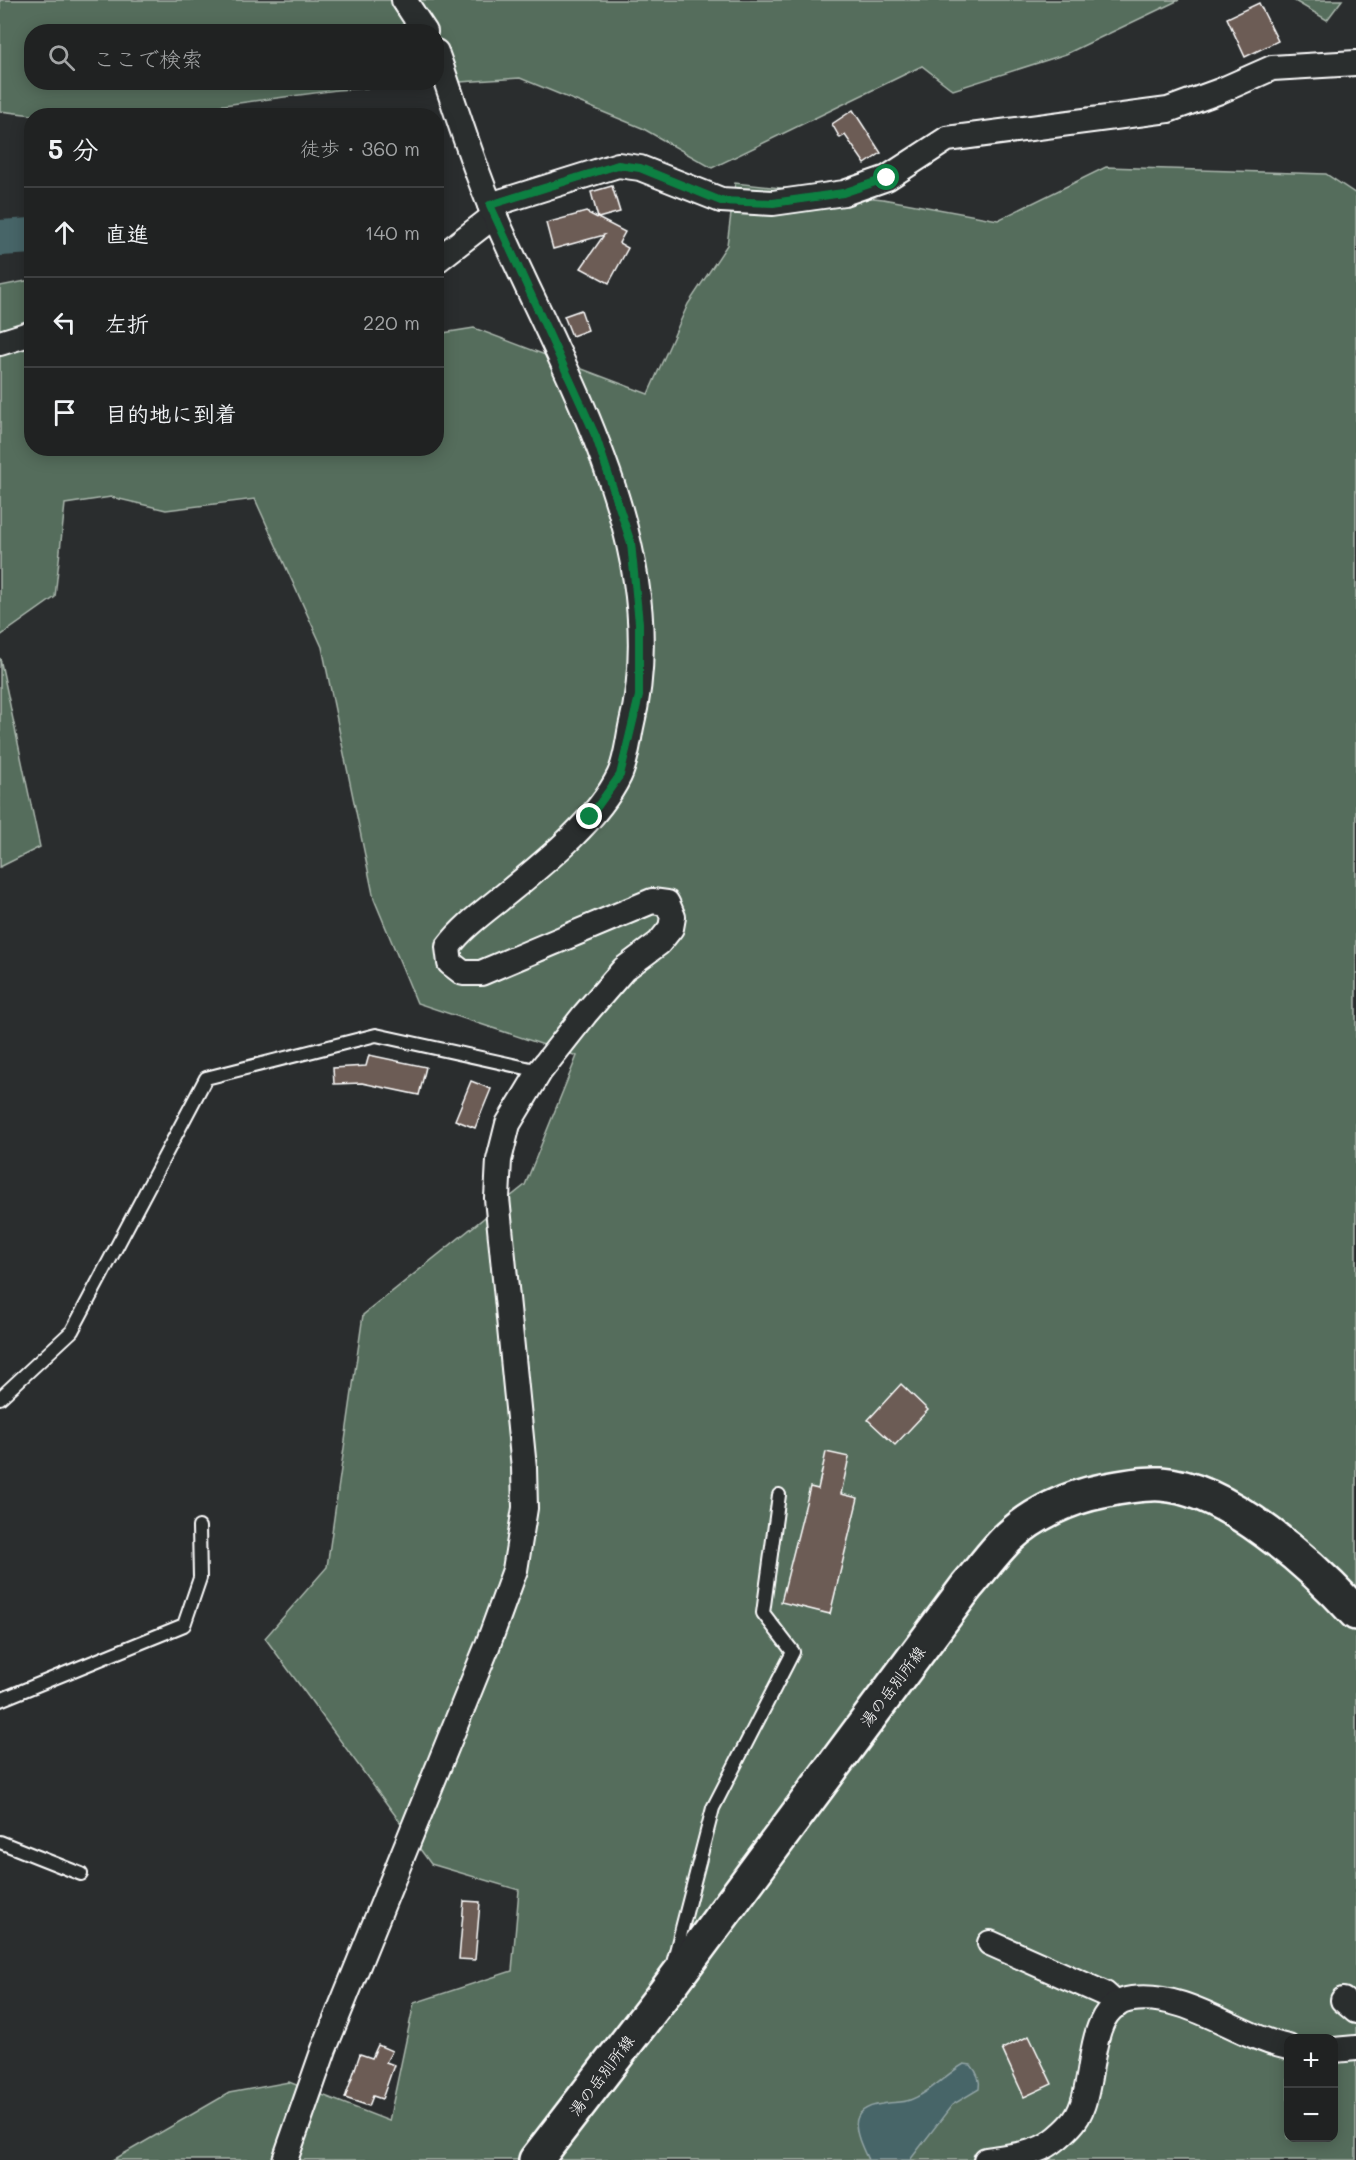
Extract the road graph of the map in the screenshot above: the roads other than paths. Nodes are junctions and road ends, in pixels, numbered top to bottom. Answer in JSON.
{"nodes":[{"id":1,"x":404,"y":0,"type":"edge"},
{"id":2,"x":420,"y":24,"type":"edge"},
{"id":3,"x":1356,"y":63,"type":"edge"},
{"id":4,"x":444,"y":75,"type":"edge"},
{"id":5,"x":492,"y":210,"type":"junction"},
{"id":6,"x":444,"y":254,"type":"edge"},
{"id":7,"x":24,"y":336,"type":"edge"},
{"id":8,"x":0,"y":343,"type":"edge"},
{"id":9,"x":540,"y":1071,"type":"junction"},
{"id":10,"x":0,"y":1398,"type":"edge"},
{"id":11,"x":779,"y":1495,"type":"dead end"},
{"id":12,"x":199,"y":1527,"type":"dead end"},
{"id":13,"x":1356,"y":1613,"type":"edge"},
{"id":14,"x":0,"y":1700,"type":"edge"},
{"id":15,"x":0,"y":1842,"type":"edge"},
{"id":16,"x":81,"y":1874,"type":"dead end"},
{"id":17,"x":990,"y":1943,"type":"dead end"},
{"id":18,"x":666,"y":1990,"type":"junction"},
{"id":19,"x":1117,"y":2005,"type":"junction"},
{"id":20,"x":1284,"y":2046,"type":"edge"},
{"id":21,"x":1356,"y":2048,"type":"edge"},
{"id":22,"x":1338,"y":2050,"type":"edge"},
{"id":23,"x":285,"y":2160,"type":"edge"},
{"id":24,"x":536,"y":2160,"type":"edge"},
{"id":25,"x":986,"y":2160,"type":"edge"}],
"edges":[{"from":1,"to":2,"type":"street"},
{"from":3,"to":5,"type":"street"},
{"from":4,"to":5,"type":"street"},
{"from":5,"to":6,"type":"street"},
{"from":5,"to":9,"type":"street"},
{"from":7,"to":8,"type":"street"},
{"from":9,"to":10,"type":"lane"},
{"from":9,"to":23,"type":"street"},
{"from":11,"to":18,"type":"lane"},
{"from":12,"to":14,"type":"lane"},
{"from":13,"to":18,"type":"main road","name":"湯の岳別所線"},
{"from":15,"to":16,"type":"lane"},
{"from":17,"to":19,"type":"street"},
{"from":18,"to":24,"type":"main road","name":"湯の岳別所線"},
{"from":19,"to":20,"type":"street"},
{"from":19,"to":25,"type":"street"},
{"from":21,"to":22,"type":"street"}]}
